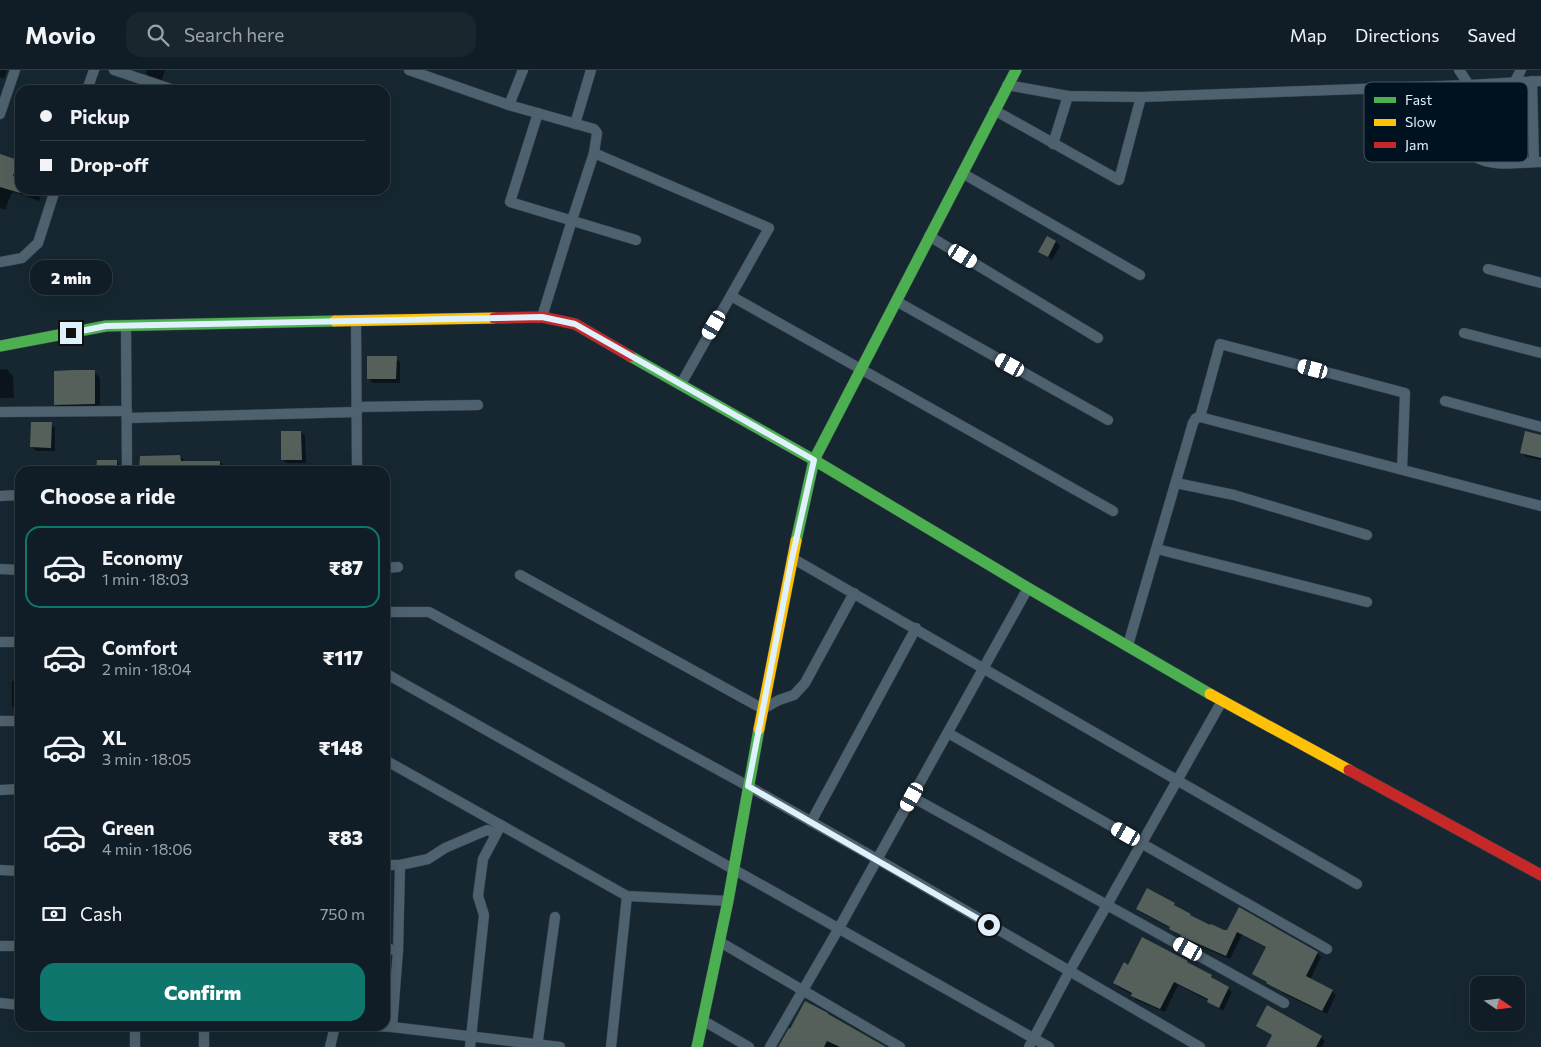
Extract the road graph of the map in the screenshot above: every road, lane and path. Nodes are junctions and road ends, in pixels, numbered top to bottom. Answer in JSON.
{"nodes":[{"id":1,"x":15,"y":70,"type":"edge"},
{"id":2,"x":94,"y":70,"type":"edge"},
{"id":3,"x":114,"y":70,"type":"edge"},
{"id":4,"x":410,"y":70,"type":"edge"},
{"id":5,"x":523,"y":70,"type":"edge"},
{"id":6,"x":591,"y":70,"type":"edge"},
{"id":7,"x":1016,"y":70,"type":"edge"},
{"id":8,"x":1459,"y":70,"type":"edge"},
{"id":9,"x":1522,"y":70,"type":"edge"},
{"id":10,"x":1536,"y":81,"type":"edge"},
{"id":11,"x":1467,"y":82,"type":"edge"},
{"id":12,"x":1515,"y":82,"type":"edge"},
{"id":13,"x":89,"y":85,"type":"edge"},
{"id":14,"x":159,"y":85,"type":"edge"},
{"id":15,"x":1007,"y":85,"type":"junction"},
{"id":16,"x":1364,"y":89,"type":"edge"},
{"id":17,"x":1068,"y":96,"type":"junction"},
{"id":18,"x":1140,"y":97,"type":"junction"},
{"id":19,"x":509,"y":105,"type":"junction"},
{"id":20,"x":994,"y":110,"type":"junction"},
{"id":21,"x":538,"y":113,"type":"junction"},
{"id":22,"x":0,"y":114,"type":"edge"},
{"id":23,"x":575,"y":124,"type":"junction"},
{"id":24,"x":1054,"y":144,"type":"junction"},
{"id":25,"x":594,"y":153,"type":"junction"},
{"id":26,"x":1483,"y":162,"type":"edge"},
{"id":27,"x":1538,"y":162,"type":"edge"},
{"id":28,"x":962,"y":173,"type":"junction"},
{"id":29,"x":53,"y":195,"type":"edge"},
{"id":30,"x":572,"y":220,"type":"junction"},
{"id":31,"x":930,"y":236,"type":"junction"},
{"id":32,"x":636,"y":240,"type":"dead end"},
{"id":33,"x":0,"y":262,"type":"edge"},
{"id":34,"x":1488,"y":269,"type":"dead end"},
{"id":35,"x":1140,"y":275,"type":"dead end"},
{"id":36,"x":1541,"y":282,"type":"edge"},
{"id":37,"x":731,"y":296,"type":"junction"},
{"id":38,"x":896,"y":302,"type":"junction"},
{"id":39,"x":542,"y":317,"type":"junction"},
{"id":40,"x":356,"y":320,"type":"junction"},
{"id":41,"x":126,"y":326,"type":"junction"},
{"id":42,"x":1464,"y":333,"type":"dead end"},
{"id":43,"x":1098,"y":338,"type":"dead end"},
{"id":44,"x":0,"y":346,"type":"edge"},
{"id":45,"x":1541,"y":353,"type":"edge"},
{"id":46,"x":861,"y":369,"type":"junction"},
{"id":47,"x":681,"y":384,"type":"junction"},
{"id":48,"x":1445,"y":401,"type":"dead end"},
{"id":49,"x":478,"y":405,"type":"dead end"},
{"id":50,"x":357,"y":410,"type":"junction"},
{"id":51,"x":0,"y":412,"type":"edge"},
{"id":52,"x":127,"y":415,"type":"junction"},
{"id":53,"x":1200,"y":416,"type":"junction"},
{"id":54,"x":1108,"y":420,"type":"dead end"},
{"id":55,"x":1541,"y":427,"type":"edge"},
{"id":56,"x":814,"y":460,"type":"junction"},
{"id":57,"x":128,"y":466,"type":"edge"},
{"id":58,"x":357,"y":466,"type":"edge"},
{"id":59,"x":1402,"y":469,"type":"junction"},
{"id":60,"x":1176,"y":483,"type":"junction"},
{"id":61,"x":15,"y":495,"type":"edge"},
{"id":62,"x":0,"y":496,"type":"edge"},
{"id":63,"x":1541,"y":506,"type":"edge"},
{"id":64,"x":1113,"y":512,"type":"dead end"},
{"id":65,"x":1367,"y":535,"type":"dead end"},
{"id":66,"x":1157,"y":549,"type":"junction"},
{"id":67,"x":792,"y":558,"type":"junction"},
{"id":68,"x":398,"y":567,"type":"dead end"},
{"id":69,"x":390,"y":568,"type":"edge"},
{"id":70,"x":0,"y":570,"type":"edge"},
{"id":71,"x":15,"y":570,"type":"edge"},
{"id":72,"x":520,"y":575,"type":"dead end"},
{"id":73,"x":1028,"y":588,"type":"junction"},
{"id":74,"x":854,"y":593,"type":"junction"},
{"id":75,"x":1367,"y":602,"type":"dead end"},
{"id":76,"x":390,"y":612,"type":"edge"},
{"id":77,"x":916,"y":628,"type":"junction"},
{"id":78,"x":0,"y":642,"type":"edge"},
{"id":79,"x":15,"y":642,"type":"edge"},
{"id":80,"x":1128,"y":645,"type":"junction"},
{"id":81,"x":984,"y":667,"type":"junction"},
{"id":82,"x":390,"y":676,"type":"edge"},
{"id":83,"x":1222,"y":700,"type":"junction"},
{"id":84,"x":763,"y":709,"type":"junction"},
{"id":85,"x":0,"y":721,"type":"edge"},
{"id":86,"x":15,"y":721,"type":"edge"},
{"id":87,"x":948,"y":733,"type":"junction"},
{"id":88,"x":390,"y":763,"type":"edge"},
{"id":89,"x":1178,"y":780,"type":"junction"},
{"id":90,"x":748,"y":786,"type":"junction"},
{"id":91,"x":15,"y":789,"type":"edge"},
{"id":92,"x":0,"y":790,"type":"edge"},
{"id":93,"x":912,"y":797,"type":"junction"},
{"id":94,"x":811,"y":822,"type":"junction"},
{"id":95,"x":498,"y":829,"type":"junction"},
{"id":96,"x":1142,"y":844,"type":"junction"},
{"id":97,"x":877,"y":859,"type":"junction"},
{"id":98,"x":390,"y":864,"type":"edge"},
{"id":99,"x":400,"y":865,"type":"junction"},
{"id":100,"x":0,"y":870,"type":"edge"},
{"id":101,"x":734,"y":870,"type":"junction"},
{"id":102,"x":15,"y":871,"type":"edge"},
{"id":103,"x":1541,"y":875,"type":"edge"},
{"id":104,"x":1356,"y":884,"type":"dead end"},
{"id":105,"x":627,"y":896,"type":"junction"},
{"id":106,"x":728,"y":901,"type":"junction"},
{"id":107,"x":1107,"y":905,"type":"junction"},
{"id":108,"x":555,"y":917,"type":"dead end"},
{"id":109,"x":839,"y":928,"type":"junction"},
{"id":110,"x":720,"y":942,"type":"junction"},
{"id":111,"x":0,"y":946,"type":"edge"},
{"id":112,"x":15,"y":946,"type":"edge"},
{"id":113,"x":1327,"y":949,"type":"dead end"},
{"id":114,"x":390,"y":950,"type":"edge"},
{"id":115,"x":398,"y":952,"type":"junction"},
{"id":116,"x":1069,"y":972,"type":"junction"},
{"id":117,"x":803,"y":991,"type":"junction"},
{"id":118,"x":0,"y":1003,"type":"edge"},
{"id":119,"x":1284,"y":1003,"type":"dead end"},
{"id":120,"x":15,"y":1004,"type":"edge"},
{"id":121,"x":702,"y":1020,"type":"junction"},
{"id":122,"x":392,"y":1027,"type":"joint"},
{"id":123,"x":135,"y":1031,"type":"edge"},
{"id":124,"x":204,"y":1031,"type":"edge"},
{"id":125,"x":334,"y":1031,"type":"edge"},
{"id":126,"x":472,"y":1036,"type":"junction"},
{"id":127,"x":1031,"y":1043,"type":"edge"},
{"id":128,"x":537,"y":1046,"type":"edge"},
{"id":129,"x":135,"y":1047,"type":"edge"},
{"id":130,"x":204,"y":1047,"type":"edge"},
{"id":131,"x":330,"y":1047,"type":"edge"},
{"id":132,"x":470,"y":1047,"type":"edge"},
{"id":133,"x":560,"y":1047,"type":"edge"},
{"id":134,"x":611,"y":1047,"type":"edge"},
{"id":135,"x":697,"y":1047,"type":"edge"},
{"id":136,"x":749,"y":1047,"type":"edge"},
{"id":137,"x":770,"y":1047,"type":"edge"},
{"id":138,"x":900,"y":1047,"type":"edge"},
{"id":139,"x":1049,"y":1047,"type":"edge"},
{"id":140,"x":1200,"y":1047,"type":"edge"}],
"edges":[{"from":1,"to":22,"type":"street"},
{"from":2,"to":13,"type":"street"},
{"from":3,"to":14,"type":"street"},
{"from":4,"to":19,"type":"street"},
{"from":5,"to":19,"type":"street"},
{"from":6,"to":23,"type":"street"},
{"from":7,"to":15,"type":"main road"},
{"from":8,"to":11,"type":"street"},
{"from":9,"to":12,"type":"street"},
{"from":10,"to":27,"type":"street"},
{"from":15,"to":17,"type":"street"},
{"from":15,"to":20,"type":"main road"},
{"from":16,"to":18,"type":"street"},
{"from":17,"to":18,"type":"street"},
{"from":17,"to":24,"type":"street"},
{"from":18,"to":24,"type":"street"},
{"from":19,"to":21,"type":"street"},
{"from":20,"to":24,"type":"street"},
{"from":20,"to":28,"type":"main road"},
{"from":21,"to":23,"type":"street"},
{"from":21,"to":30,"type":"street"},
{"from":23,"to":25,"type":"street"},
{"from":25,"to":30,"type":"street"},
{"from":25,"to":37,"type":"street"},
{"from":26,"to":27,"type":"street"},
{"from":28,"to":31,"type":"main road"},
{"from":28,"to":35,"type":"street"},
{"from":29,"to":33,"type":"street"},
{"from":30,"to":32,"type":"street"},
{"from":30,"to":39,"type":"street"},
{"from":31,"to":38,"type":"main road"},
{"from":31,"to":43,"type":"street"},
{"from":34,"to":36,"type":"street"},
{"from":37,"to":46,"type":"street"},
{"from":37,"to":47,"type":"street"},
{"from":38,"to":46,"type":"main road"},
{"from":38,"to":54,"type":"street"},
{"from":39,"to":40,"type":"main road"},
{"from":39,"to":47,"type":"main road"},
{"from":40,"to":41,"type":"main road"},
{"from":40,"to":50,"type":"street"},
{"from":41,"to":44,"type":"main road"},
{"from":41,"to":52,"type":"street"},
{"from":42,"to":45,"type":"street"},
{"from":46,"to":56,"type":"main road"},
{"from":46,"to":64,"type":"street"},
{"from":47,"to":56,"type":"main road"},
{"from":48,"to":55,"type":"street"},
{"from":49,"to":50,"type":"street"},
{"from":50,"to":52,"type":"street"},
{"from":50,"to":58,"type":"street"},
{"from":51,"to":52,"type":"street"},
{"from":52,"to":57,"type":"street"},
{"from":53,"to":59,"type":"street"},
{"from":53,"to":59,"type":"street"},
{"from":53,"to":60,"type":"street"},
{"from":56,"to":67,"type":"main road"},
{"from":56,"to":73,"type":"main road"},
{"from":59,"to":63,"type":"street"},
{"from":60,"to":65,"type":"street"},
{"from":60,"to":66,"type":"street"},
{"from":61,"to":62,"type":"street"},
{"from":66,"to":75,"type":"street"},
{"from":66,"to":80,"type":"street"},
{"from":67,"to":74,"type":"street"},
{"from":67,"to":84,"type":"main road"},
{"from":68,"to":69,"type":"street"},
{"from":70,"to":71,"type":"street"},
{"from":72,"to":84,"type":"street"},
{"from":73,"to":80,"type":"main road"},
{"from":73,"to":81,"type":"street"},
{"from":74,"to":77,"type":"street"},
{"from":74,"to":84,"type":"street"},
{"from":76,"to":90,"type":"street"},
{"from":77,"to":81,"type":"street"},
{"from":77,"to":94,"type":"street"},
{"from":78,"to":79,"type":"street"},
{"from":80,"to":83,"type":"main road"},
{"from":81,"to":87,"type":"street"},
{"from":81,"to":89,"type":"street"},
{"from":82,"to":101,"type":"street"},
{"from":83,"to":89,"type":"street"},
{"from":83,"to":103,"type":"main road"},
{"from":84,"to":90,"type":"main road"},
{"from":85,"to":86,"type":"street"},
{"from":87,"to":93,"type":"street"},
{"from":87,"to":96,"type":"street"},
{"from":88,"to":95,"type":"street"},
{"from":89,"to":96,"type":"street"},
{"from":89,"to":104,"type":"street"},
{"from":90,"to":94,"type":"street"},
{"from":90,"to":101,"type":"main road"},
{"from":91,"to":92,"type":"street"},
{"from":93,"to":97,"type":"street"},
{"from":93,"to":107,"type":"street"},
{"from":94,"to":97,"type":"street"},
{"from":95,"to":99,"type":"street"},
{"from":95,"to":105,"type":"street"},
{"from":95,"to":126,"type":"street"},
{"from":96,"to":107,"type":"street"},
{"from":96,"to":113,"type":"street"},
{"from":97,"to":109,"type":"street"},
{"from":97,"to":116,"type":"street"},
{"from":98,"to":99,"type":"street"},
{"from":99,"to":115,"type":"street"},
{"from":100,"to":102,"type":"street"},
{"from":101,"to":106,"type":"main road"},
{"from":101,"to":109,"type":"street"},
{"from":105,"to":106,"type":"street"},
{"from":105,"to":134,"type":"street"},
{"from":106,"to":110,"type":"main road"},
{"from":107,"to":116,"type":"street"},
{"from":107,"to":119,"type":"street"},
{"from":108,"to":128,"type":"street"},
{"from":109,"to":117,"type":"street"},
{"from":109,"to":127,"type":"street"},
{"from":110,"to":117,"type":"street"},
{"from":110,"to":121,"type":"main road"},
{"from":111,"to":112,"type":"street"},
{"from":114,"to":115,"type":"street"},
{"from":115,"to":122,"type":"street"},
{"from":116,"to":127,"type":"street"},
{"from":116,"to":140,"type":"street"},
{"from":117,"to":137,"type":"street"},
{"from":117,"to":138,"type":"street"},
{"from":118,"to":120,"type":"street"},
{"from":121,"to":135,"type":"main road"},
{"from":121,"to":136,"type":"street"},
{"from":122,"to":126,"type":"street"},
{"from":123,"to":129,"type":"street"},
{"from":124,"to":130,"type":"street"},
{"from":125,"to":131,"type":"street"},
{"from":126,"to":128,"type":"street"},
{"from":126,"to":132,"type":"street"},
{"from":127,"to":139,"type":"street"},
{"from":128,"to":133,"type":"street"}]}
